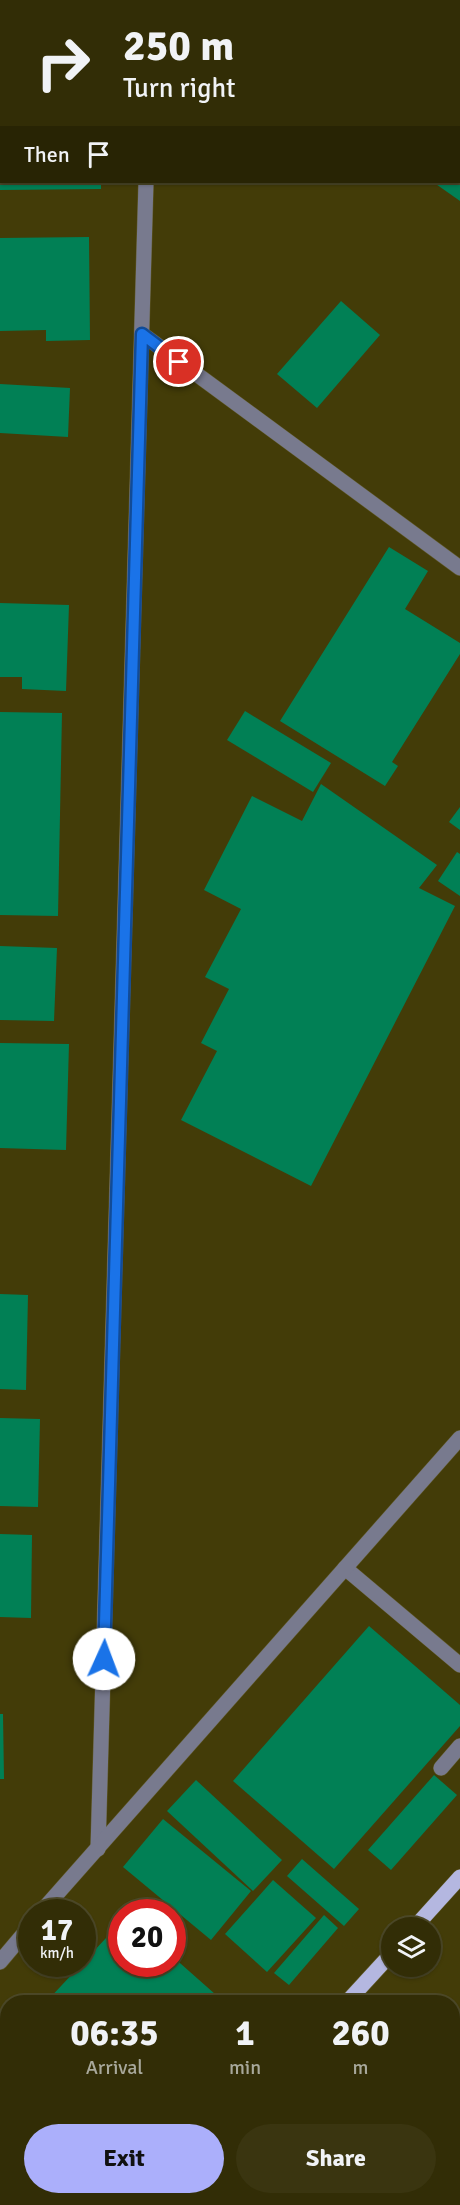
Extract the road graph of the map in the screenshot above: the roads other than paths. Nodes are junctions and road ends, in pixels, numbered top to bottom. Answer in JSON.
{"nodes":[{"id":1,"x":146,"y":183,"type":"edge"},
{"id":2,"x":142,"y":334,"type":"junction"},
{"id":3,"x":460,"y":568,"type":"edge"},
{"id":4,"x":460,"y":1438,"type":"edge"},
{"id":5,"x":345,"y":1568,"type":"junction"},
{"id":6,"x":460,"y":1665,"type":"edge"},
{"id":7,"x":460,"y":1746,"type":"edge"},
{"id":8,"x":441,"y":1768,"type":"dead end"},
{"id":9,"x":98,"y":1848,"type":"junction"},
{"id":10,"x":460,"y":1877,"type":"edge"},
{"id":11,"x":53,"y":1899,"type":"edge"},
{"id":12,"x":424,"y":1917,"type":"edge"},
{"id":13,"x":18,"y":1941,"type":"edge"},
{"id":14,"x":0,"y":1962,"type":"edge"},
{"id":15,"x":381,"y":1965,"type":"edge"},
{"id":16,"x":353,"y":1995,"type":"edge"}],
"edges":[{"from":1,"to":2,"type":"street"},
{"from":2,"to":3,"type":"street"},
{"from":2,"to":9,"type":"street"},
{"from":4,"to":5,"type":"street"},
{"from":5,"to":6,"type":"street"},
{"from":5,"to":9,"type":"street"},
{"from":7,"to":8,"type":"street"},
{"from":9,"to":11,"type":"street"},
{"from":10,"to":12,"type":"main road"},
{"from":13,"to":14,"type":"street"},
{"from":15,"to":16,"type":"main road"}]}
